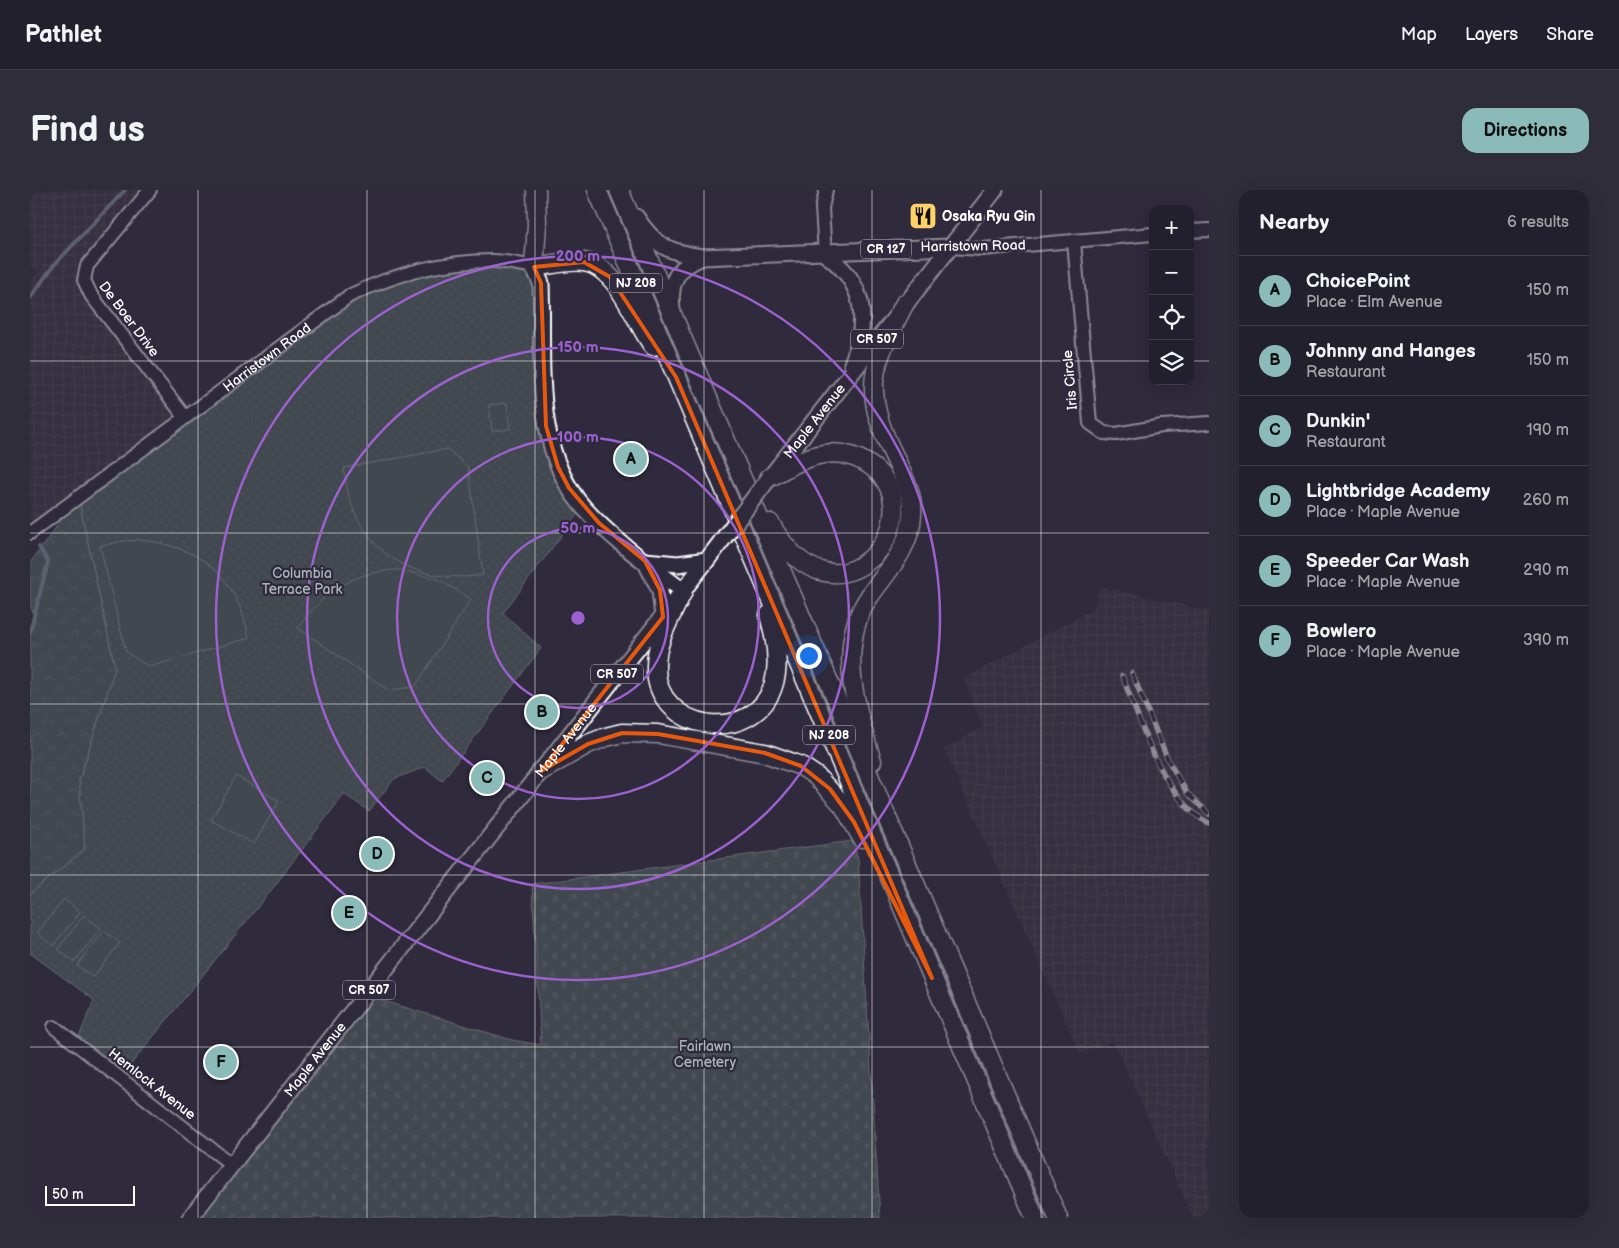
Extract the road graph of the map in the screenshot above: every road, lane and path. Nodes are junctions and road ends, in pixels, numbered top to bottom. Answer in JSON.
{"nodes":[{"id":1,"x":150,"y":190,"type":"edge"},
{"id":2,"x":536,"y":190,"type":"edge"},
{"id":3,"x":597,"y":190,"type":"edge"},
{"id":4,"x":826,"y":190,"type":"edge"},
{"id":5,"x":994,"y":190,"type":"edge"},
{"id":6,"x":619,"y":191,"type":"edge"},
{"id":7,"x":1209,"y":230,"type":"edge"},
{"id":8,"x":1194,"y":231,"type":"edge"},
{"id":9,"x":1149,"y":234,"type":"edge"},
{"id":10,"x":1074,"y":242,"type":"junction"},
{"id":11,"x":949,"y":248,"type":"junction"},
{"id":12,"x":824,"y":254,"type":"junction"},
{"id":13,"x":702,"y":257,"type":"junction"},
{"id":14,"x":534,"y":267,"type":"junction"},
{"id":15,"x":905,"y":303,"type":"junction"},
{"id":16,"x":676,"y":324,"type":"junction"},
{"id":17,"x":848,"y":376,"type":"junction"},
{"id":18,"x":676,"y":377,"type":"junction"},
{"id":19,"x":185,"y":417,"type":"junction"},
{"id":20,"x":1209,"y":422,"type":"edge"},
{"id":21,"x":729,"y":450,"type":"junction"},
{"id":22,"x":769,"y":478,"type":"junction"},
{"id":23,"x":725,"y":492,"type":"junction"},
{"id":24,"x":30,"y":533,"type":"edge"},
{"id":25,"x":710,"y":555,"type":"junction"},
{"id":26,"x":645,"y":562,"type":"junction"},
{"id":27,"x":683,"y":592,"type":"junction"},
{"id":28,"x":663,"y":616,"type":"junction"},
{"id":29,"x":541,"y":772,"type":"junction"},
{"id":30,"x":911,"y":875,"type":"junction"},
{"id":31,"x":932,"y":978,"type":"junction"},
{"id":32,"x":54,"y":1027,"type":"dead end"},
{"id":33,"x":232,"y":1165,"type":"junction"},
{"id":34,"x":190,"y":1218,"type":"edge"},
{"id":35,"x":1035,"y":1218,"type":"edge"},
{"id":36,"x":1058,"y":1218,"type":"edge"}],
"edges":[{"from":1,"to":19,"type":"street","name":"De Boer Drive"},
{"from":2,"to":14,"type":"highway"},
{"from":3,"to":18,"type":"highway","number":"NJ 208"},
{"from":4,"to":12,"type":"street"},
{"from":5,"to":11,"type":"main road","name":"Maple Avenue","number":"CR 507"},
{"from":6,"to":13,"type":"main road","name":"Harristown Road"},
{"from":6,"to":16,"type":"highway","number":"NJ 208"},
{"from":7,"to":8,"type":"street"},
{"from":9,"to":10,"type":"street","name":"Harristown Road","number":"CR 127"},
{"from":10,"to":11,"type":"street","name":"Harristown Road","number":"CR 127"},
{"from":10,"to":20,"type":"street","name":"Iris Circle"},
{"from":11,"to":12,"type":"main road","name":"Harristown Road","number":"CR 127"},
{"from":11,"to":15,"type":"main road","name":"Maple Avenue","number":"CR 507"},
{"from":12,"to":13,"type":"main road","name":"Harristown Road","number":"CR 127"},
{"from":12,"to":17,"type":"main road"},
{"from":13,"to":16,"type":"main road"},
{"from":14,"to":18,"type":"highway"},
{"from":14,"to":19,"type":"street","name":"Harristown Road"},
{"from":14,"to":26,"type":"main road"},
{"from":15,"to":17,"type":"main road","name":"Maple Avenue","number":"CR 507"},
{"from":15,"to":30,"type":"highway"},
{"from":16,"to":21,"type":"highway","number":"NJ 208"},
{"from":17,"to":22,"type":"main road","name":"Maple Avenue","number":"CR 507"},
{"from":18,"to":23,"type":"highway","number":"NJ 208"},
{"from":19,"to":24,"type":"street","name":"Harristown Road"},
{"from":21,"to":22,"type":"highway"},
{"from":21,"to":30,"type":"highway","number":"NJ 208"},
{"from":22,"to":25,"type":"main road","name":"Maple Avenue","number":"CR 507","bridge":true},
{"from":23,"to":27,"type":"highway"},
{"from":23,"to":31,"type":"highway","number":"NJ 208"},
{"from":25,"to":26,"type":"main road"},
{"from":25,"to":27,"type":"main road","name":"Maple Avenue","number":"CR 507"},
{"from":26,"to":27,"type":"main road"},
{"from":26,"to":28,"type":"main road"},
{"from":27,"to":28,"type":"main road","name":"Maple Avenue","number":"CR 507"},
{"from":28,"to":29,"type":"main road","name":"Maple Avenue","number":"CR 507"},
{"from":29,"to":31,"type":"highway"},
{"from":29,"to":33,"type":"main road","name":"Maple Avenue","number":"CR 507"},
{"from":30,"to":36,"type":"highway","number":"NJ 208"},
{"from":31,"to":35,"type":"highway","number":"NJ 208"},
{"from":32,"to":33,"type":"street","name":"Hemlock Avenue"},
{"from":33,"to":34,"type":"main road","name":"Maple Avenue","number":"CR 507"}]}
